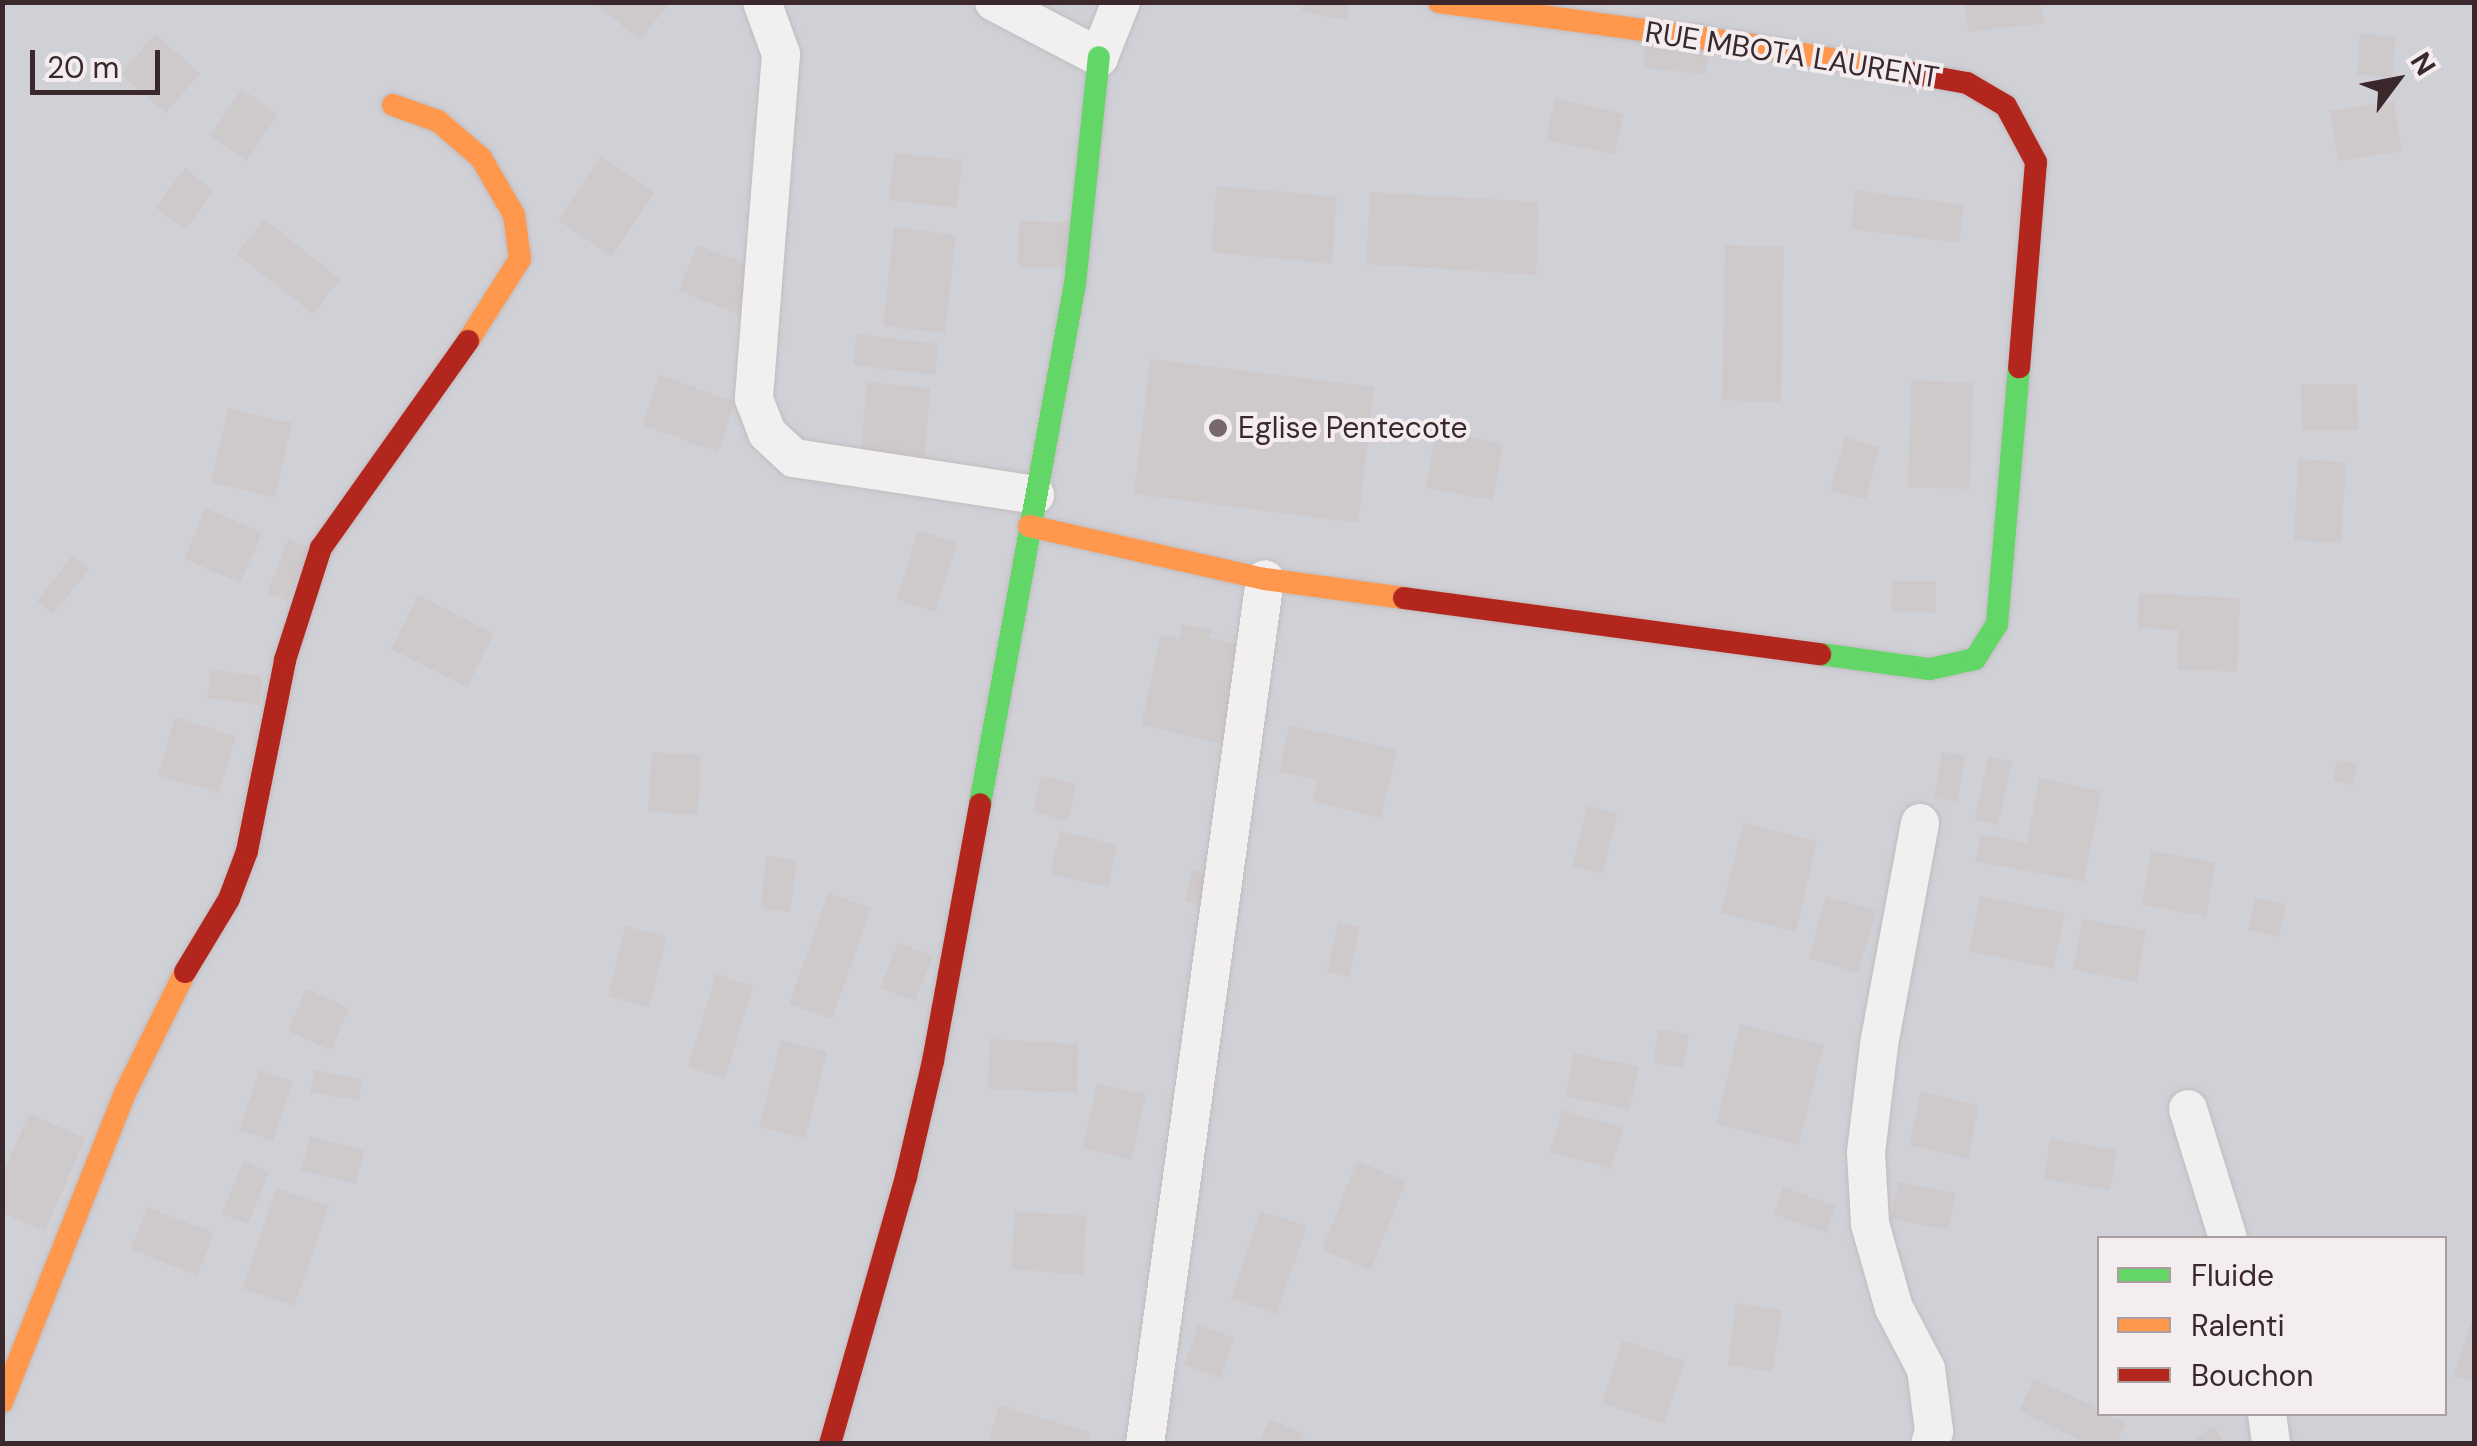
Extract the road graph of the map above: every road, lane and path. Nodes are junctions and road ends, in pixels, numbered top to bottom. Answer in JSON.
{"nodes":[{"id":1,"x":762,"y":2,"type":"edge"},
{"id":2,"x":994,"y":2,"type":"edge"},
{"id":3,"x":1121,"y":2,"type":"edge"},
{"id":4,"x":1439,"y":2,"type":"edge"},
{"id":5,"x":1099,"y":57,"type":"junction"},
{"id":6,"x":393,"y":105,"type":"dead end"},
{"id":7,"x":1032,"y":511,"type":"junction"},
{"id":8,"x":1265,"y":579,"type":"junction"},
{"id":9,"x":1920,"y":823,"type":"dead end"},
{"id":10,"x":2188,"y":1109,"type":"dead end"},
{"id":11,"x":2227,"y":1236,"type":"edge"},
{"id":12,"x":2,"y":1402,"type":"edge"},
{"id":13,"x":2267,"y":1416,"type":"edge"},
{"id":14,"x":830,"y":1444,"type":"edge"},
{"id":15,"x":1144,"y":1444,"type":"edge"},
{"id":16,"x":1930,"y":1444,"type":"edge"},
{"id":17,"x":2271,"y":1444,"type":"edge"}],
"edges":[{"from":1,"to":7,"type":"street"},
{"from":2,"to":5,"type":"street"},
{"from":3,"to":5,"type":"street"},
{"from":4,"to":8,"type":"street","name":"RUE MBOTA LAURENT"},
{"from":5,"to":7,"type":"street"},
{"from":6,"to":12,"type":"street"},
{"from":7,"to":8,"type":"street"},
{"from":7,"to":14,"type":"street"},
{"from":8,"to":15,"type":"street"},
{"from":9,"to":16,"type":"street"},
{"from":10,"to":11,"type":"street"},
{"from":13,"to":17,"type":"street"}]}
